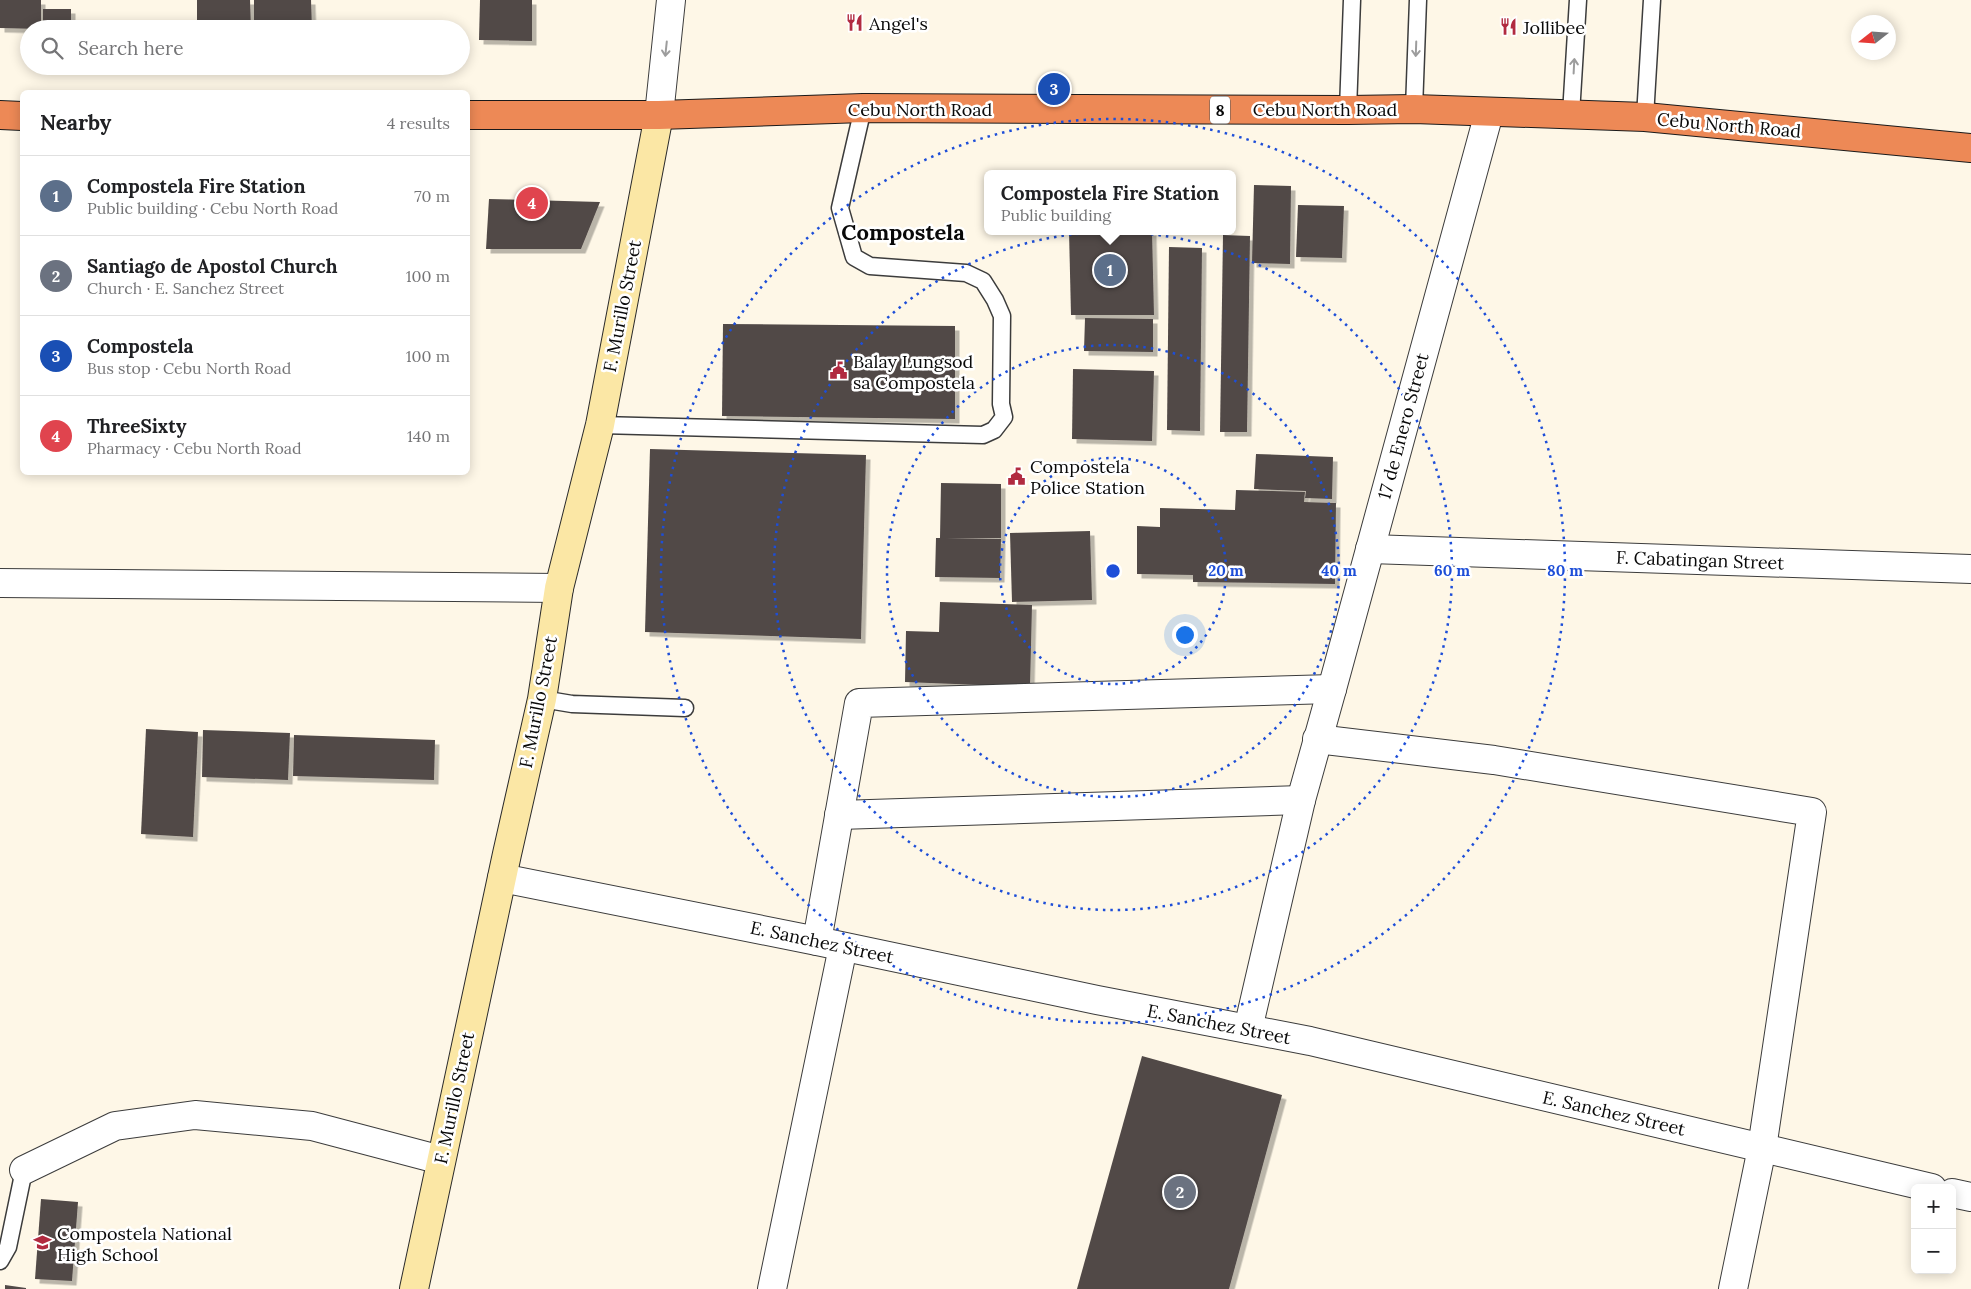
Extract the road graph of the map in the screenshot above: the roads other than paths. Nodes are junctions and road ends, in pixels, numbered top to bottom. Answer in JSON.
{"nodes":[{"id":1,"x":670,"y":0,"type":"edge"},
{"id":2,"x":1352,"y":0,"type":"edge"},
{"id":3,"x":1418,"y":0,"type":"edge"},
{"id":4,"x":1578,"y":0,"type":"edge"},
{"id":5,"x":1652,"y":0,"type":"edge"},
{"id":6,"x":862,"y":108,"type":"junction"},
{"id":7,"x":1414,"y":109,"type":"junction"},
{"id":8,"x":1348,"y":110,"type":"junction"},
{"id":9,"x":1489,"y":113,"type":"junction"},
{"id":10,"x":1571,"y":114,"type":"junction"},
{"id":11,"x":470,"y":115,"type":"edge"},
{"id":12,"x":659,"y":115,"type":"junction"},
{"id":13,"x":0,"y":116,"type":"edge"},
{"id":14,"x":20,"y":116,"type":"edge"},
{"id":15,"x":1645,"y":117,"type":"junction"},
{"id":16,"x":1971,"y":148,"type":"edge"},
{"id":17,"x":600,"y":425,"type":"junction"},
{"id":18,"x":1370,"y":549,"type":"junction"},
{"id":19,"x":1971,"y":569,"type":"edge"},
{"id":20,"x":0,"y":584,"type":"edge"},
{"id":21,"x":559,"y":588,"type":"junction"},
{"id":22,"x":1332,"y":690,"type":"junction"},
{"id":23,"x":542,"y":699,"type":"junction"},
{"id":24,"x":685,"y":708,"type":"dead end"},
{"id":25,"x":1317,"y":739,"type":"junction"},
{"id":26,"x":1301,"y":800,"type":"junction"},
{"id":27,"x":840,"y":815,"type":"junction"},
{"id":28,"x":502,"y":878,"type":"junction"},
{"id":29,"x":817,"y":941,"type":"junction"},
{"id":30,"x":843,"y":947,"type":"junction"},
{"id":31,"x":1248,"y":1029,"type":"junction"},
{"id":32,"x":1762,"y":1148,"type":"junction"},
{"id":33,"x":441,"y":1160,"type":"junction"},
{"id":34,"x":24,"y":1170,"type":"joint"},
{"id":35,"x":1915,"y":1184,"type":"edge"},
{"id":36,"x":1956,"y":1193,"type":"edge"},
{"id":37,"x":1971,"y":1197,"type":"edge"},
{"id":38,"x":0,"y":1261,"type":"edge"},
{"id":39,"x":414,"y":1289,"type":"edge"},
{"id":40,"x":772,"y":1289,"type":"edge"},
{"id":41,"x":1732,"y":1289,"type":"edge"}],
"edges":[{"from":1,"to":12,"type":"street","one_way":true},
{"from":2,"to":8,"type":"lane"},
{"from":3,"to":7,"type":"lane","one_way":true},
{"from":10,"to":4,"type":"lane","one_way":true},
{"from":5,"to":15,"type":"lane"},
{"from":6,"to":8,"type":"highway","name":"Cebu North Road","number":"8"},
{"from":6,"to":12,"type":"highway","name":"Cebu North Road","number":"8"},
{"from":6,"to":17,"type":"lane"},
{"from":7,"to":8,"type":"highway","name":"Cebu North Road","number":"8"},
{"from":7,"to":9,"type":"highway","name":"Cebu North Road","number":"8"},
{"from":9,"to":10,"type":"highway","name":"Cebu North Road","number":"8"},
{"from":9,"to":18,"type":"street","name":"17 de Enero Street"},
{"from":10,"to":15,"type":"highway","name":"Cebu North Road","number":"8"},
{"from":11,"to":12,"type":"highway","name":"Cebu North Road","number":"8"},
{"from":12,"to":17,"type":"street","name":"F. Murillo Street"},
{"from":13,"to":14,"type":"highway"},
{"from":15,"to":16,"type":"highway","name":"Cebu North Road","number":"8"},
{"from":17,"to":21,"type":"street","name":"F. Murillo Street"},
{"from":18,"to":19,"type":"street","name":"F. Cabatingan Street"},
{"from":18,"to":22,"type":"street","name":"17 de Enero Street"},
{"from":20,"to":21,"type":"street"},
{"from":21,"to":23,"type":"street","name":"F. Murillo Street"},
{"from":22,"to":25,"type":"street","name":"17 de Enero Street"},
{"from":22,"to":27,"type":"street"},
{"from":23,"to":24,"type":"lane"},
{"from":23,"to":28,"type":"street","name":"F. Murillo Street"},
{"from":25,"to":26,"type":"street","name":"17 de Enero Street"},
{"from":25,"to":32,"type":"street"},
{"from":26,"to":27,"type":"street"},
{"from":26,"to":31,"type":"street","name":"17 de Enero Street"},
{"from":27,"to":29,"type":"street"},
{"from":28,"to":29,"type":"street","name":"E. Sanchez Street"},
{"from":28,"to":33,"type":"street","name":"F. Murillo Street"},
{"from":29,"to":30,"type":"street","name":"E. Sanchez Street"},
{"from":30,"to":31,"type":"street","name":"E. Sanchez Street"},
{"from":30,"to":40,"type":"street"},
{"from":31,"to":32,"type":"street","name":"E. Sanchez Street"},
{"from":32,"to":35,"type":"street","name":"E. Sanchez Street"},
{"from":32,"to":41,"type":"street"},
{"from":33,"to":34,"type":"street"},
{"from":33,"to":39,"type":"street","name":"F. Murillo Street"},
{"from":34,"to":38,"type":"lane"},
{"from":36,"to":37,"type":"street"}]}
